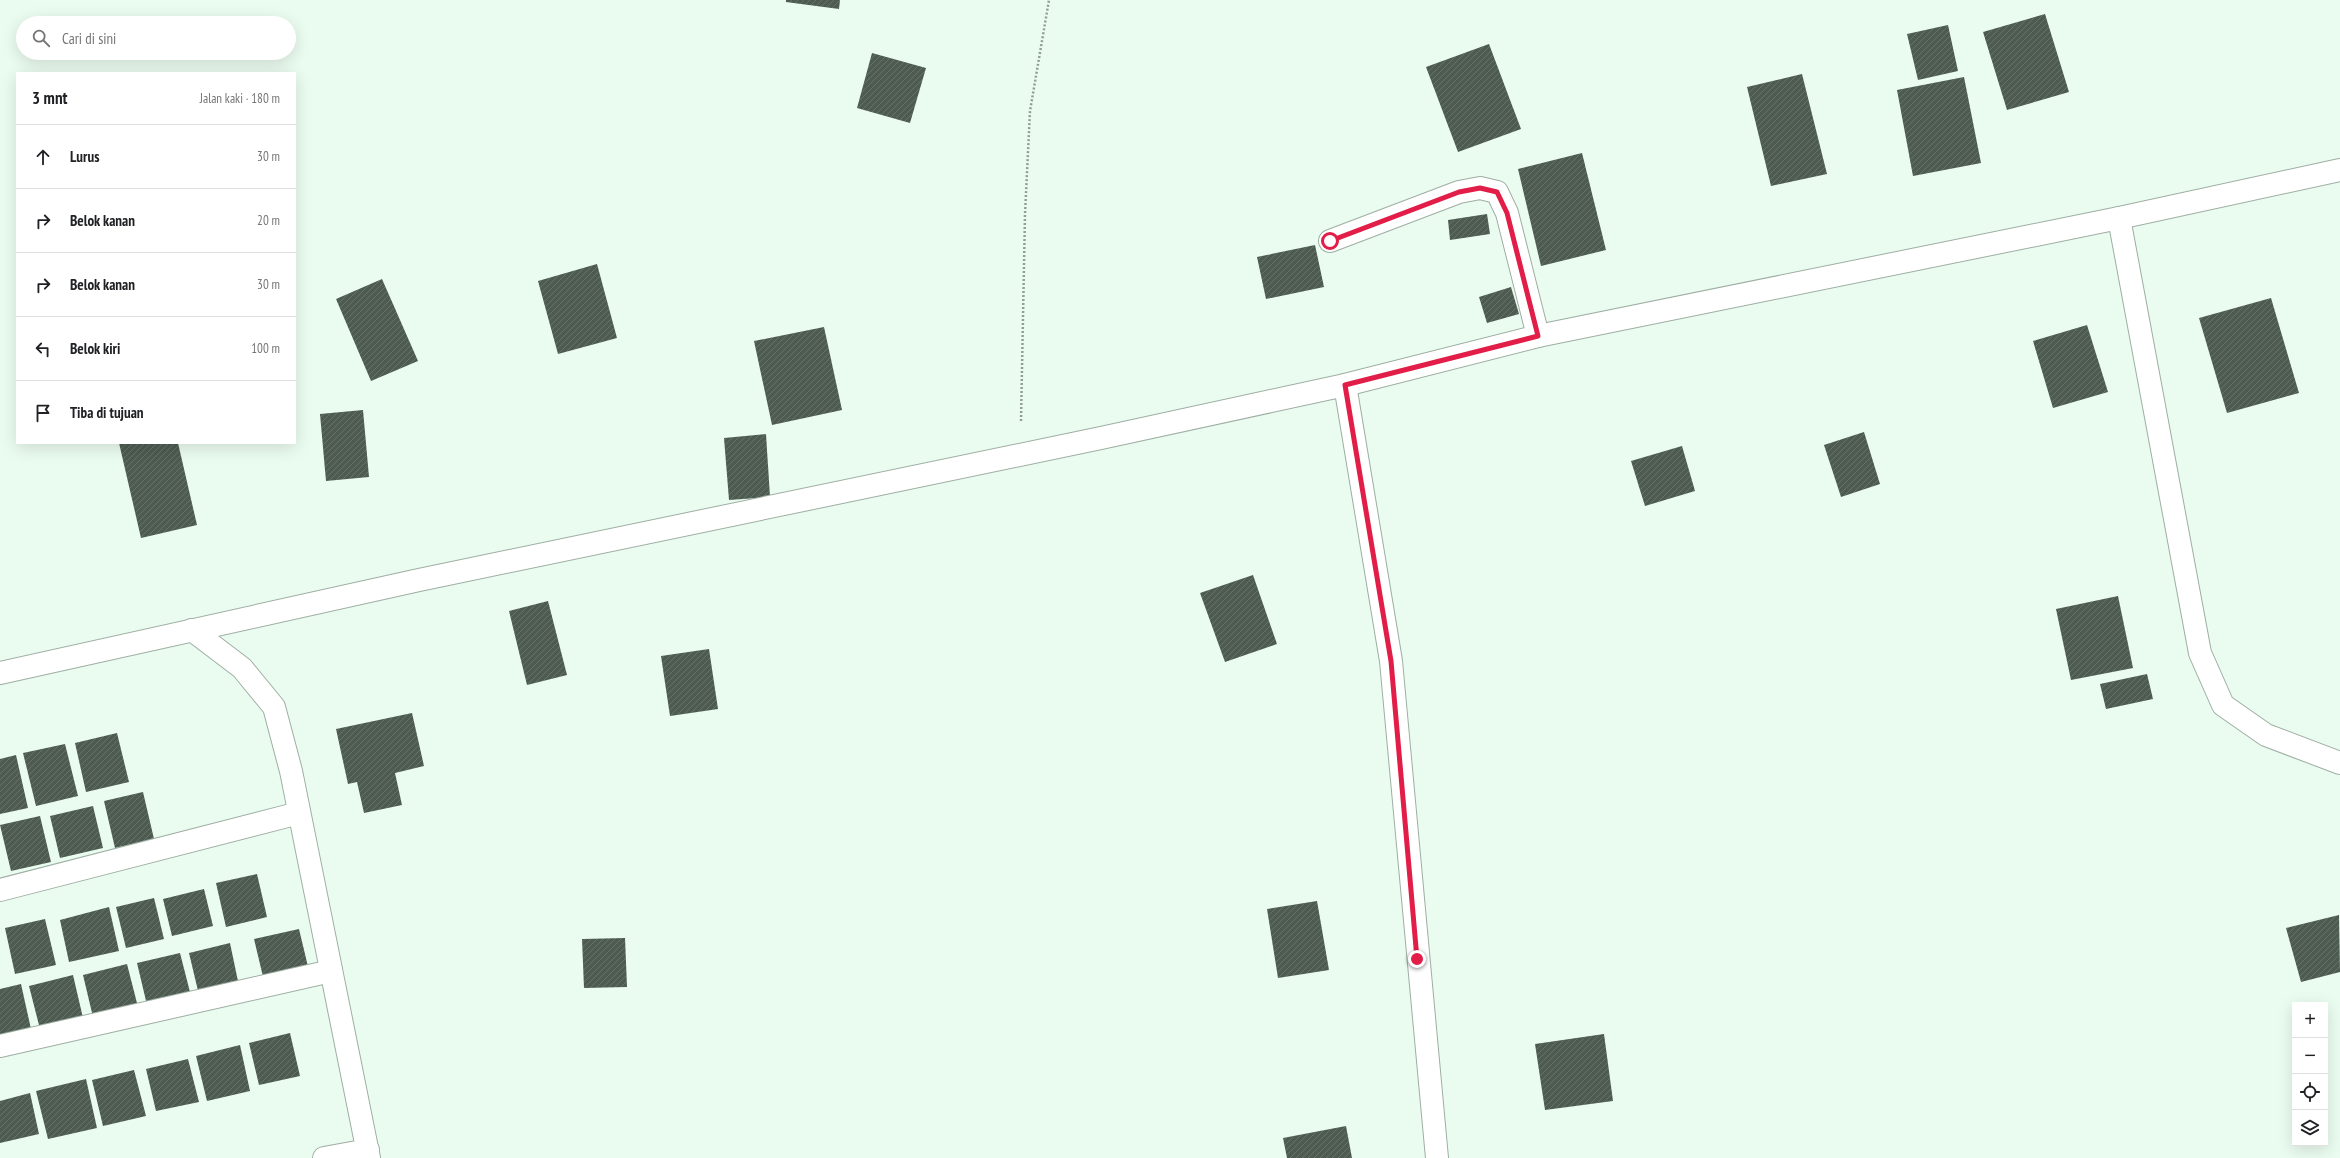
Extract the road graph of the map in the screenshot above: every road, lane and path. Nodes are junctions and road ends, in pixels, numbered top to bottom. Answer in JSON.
{"nodes":[{"id":1,"x":1049,"y":0,"type":"edge"},
{"id":2,"x":2340,"y":170,"type":"edge"},
{"id":3,"x":2120,"y":218,"type":"junction"},
{"id":4,"x":1330,"y":241,"type":"dead end"},
{"id":5,"x":1538,"y":336,"type":"junction"},
{"id":6,"x":1345,"y":385,"type":"junction"},
{"id":7,"x":1021,"y":455,"type":"junction"},
{"id":8,"x":192,"y":630,"type":"junction"},
{"id":9,"x":0,"y":673,"type":"edge"},
{"id":10,"x":2340,"y":763,"type":"edge"},
{"id":11,"x":299,"y":814,"type":"junction"},
{"id":12,"x":0,"y":890,"type":"edge"},
{"id":13,"x":332,"y":971,"type":"junction"},
{"id":14,"x":0,"y":1046,"type":"edge"},
{"id":15,"x":368,"y":1154,"type":"edge"},
{"id":16,"x":324,"y":1158,"type":"edge"},
{"id":17,"x":1437,"y":1158,"type":"edge"}],
"edges":[{"from":1,"to":7,"type":"path"},
{"from":2,"to":3,"type":"street"},
{"from":3,"to":5,"type":"street"},
{"from":3,"to":10,"type":"street"},
{"from":4,"to":5,"type":"street"},
{"from":5,"to":6,"type":"street"},
{"from":6,"to":7,"type":"street"},
{"from":6,"to":17,"type":"street"},
{"from":7,"to":8,"type":"street"},
{"from":8,"to":9,"type":"street"},
{"from":8,"to":11,"type":"street"},
{"from":11,"to":12,"type":"street"},
{"from":11,"to":13,"type":"street"},
{"from":13,"to":14,"type":"street"},
{"from":13,"to":15,"type":"street"},
{"from":15,"to":16,"type":"street"}]}
